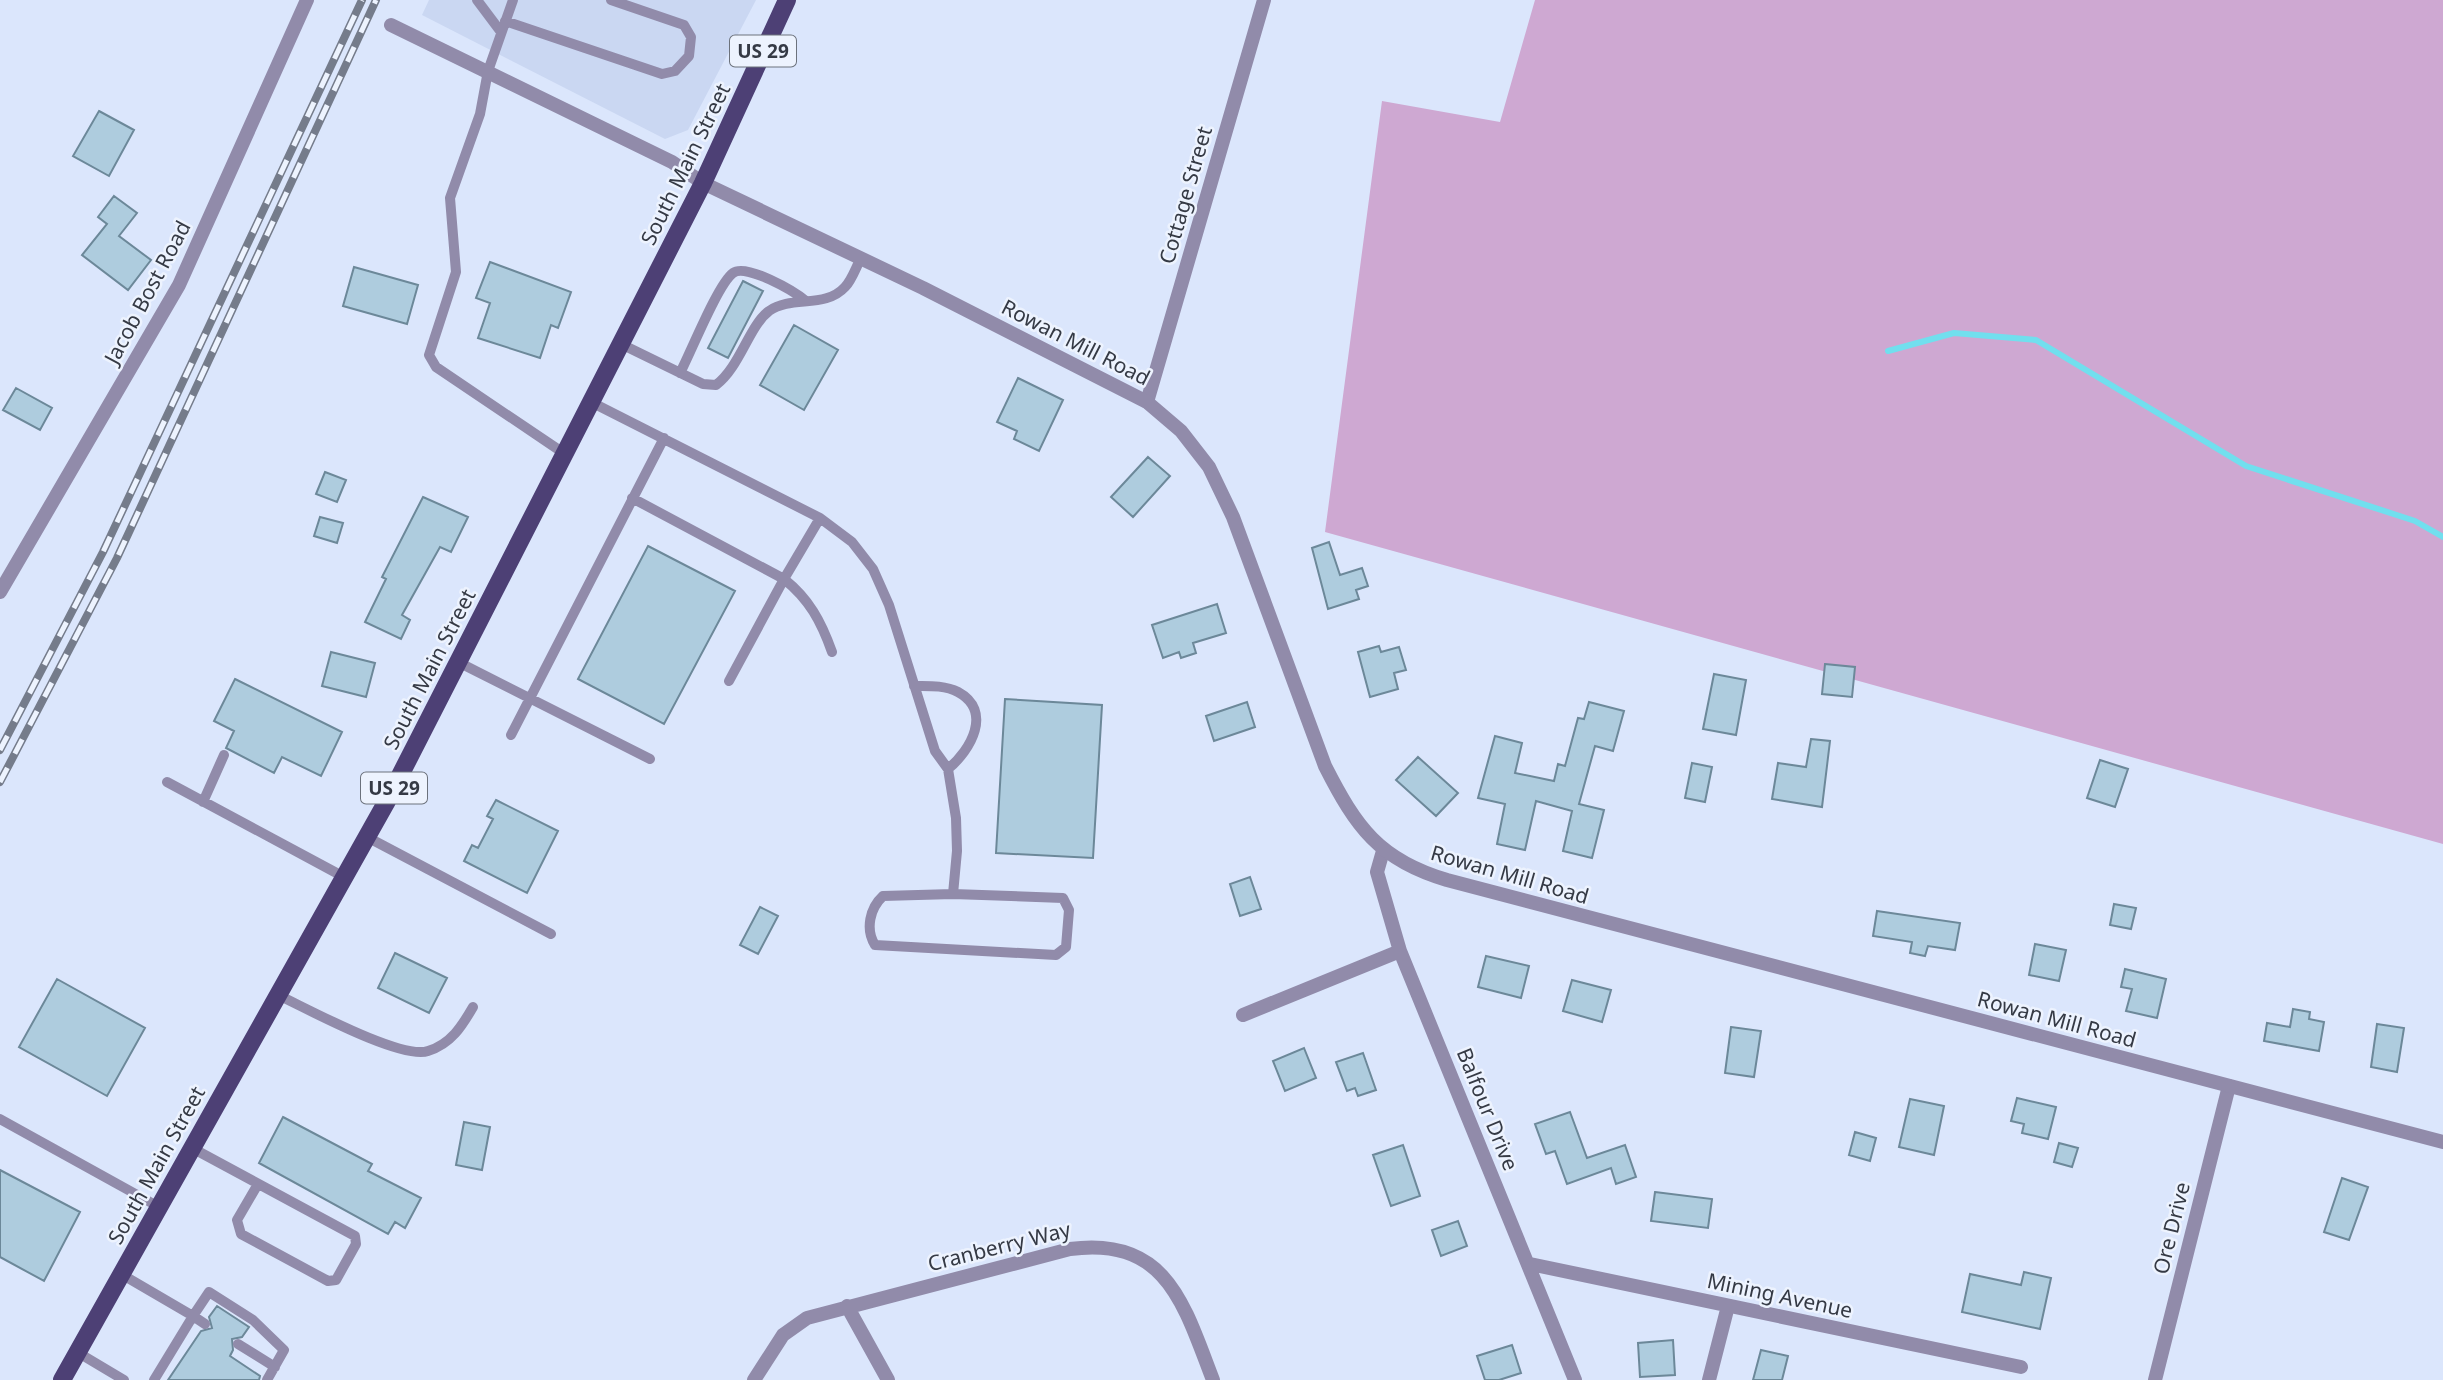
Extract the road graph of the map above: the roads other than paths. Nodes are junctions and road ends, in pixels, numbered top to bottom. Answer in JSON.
{"nodes":[{"id":1,"x":307,"y":0,"type":"edge"},
{"id":2,"x":477,"y":0,"type":"edge"},
{"id":3,"x":513,"y":0,"type":"edge"},
{"id":4,"x":611,"y":0,"type":"edge"},
{"id":5,"x":787,"y":0,"type":"edge"},
{"id":6,"x":1264,"y":0,"type":"edge"},
{"id":7,"x":391,"y":25,"type":"dead end"},
{"id":8,"x":503,"y":27,"type":"junction"},
{"id":9,"x":488,"y":71,"type":"junction"},
{"id":10,"x":703,"y":183,"type":"junction"},
{"id":11,"x":861,"y":258,"type":"junction"},
{"id":12,"x":806,"y":301,"type":"junction"},
{"id":13,"x":621,"y":344,"type":"junction"},
{"id":14,"x":680,"y":373,"type":"junction"},
{"id":15,"x":591,"y":402,"type":"junction"},
{"id":16,"x":1147,"y":402,"type":"junction"},
{"id":17,"x":664,"y":438,"type":"junction"},
{"id":18,"x":565,"y":454,"type":"junction"},
{"id":19,"x":632,"y":498,"type":"junction"},
{"id":20,"x":820,"y":518,"type":"junction"},
{"id":21,"x":784,"y":579,"type":"junction"},
{"id":22,"x":2,"y":586,"type":"edge"},
{"id":23,"x":832,"y":652,"type":"dead end"},
{"id":24,"x":458,"y":662,"type":"junction"},
{"id":25,"x":729,"y":681,"type":"dead end"},
{"id":26,"x":914,"y":686,"type":"junction"},
{"id":27,"x":529,"y":698,"type":"junction"},
{"id":28,"x":511,"y":734,"type":"dead end"},
{"id":29,"x":224,"y":755,"type":"dead end"},
{"id":30,"x":650,"y":759,"type":"dead end"},
{"id":31,"x":948,"y":769,"type":"junction"},
{"id":32,"x":167,"y":782,"type":"dead end"},
{"id":33,"x":204,"y":802,"type":"junction"},
{"id":34,"x":367,"y":837,"type":"junction"},
{"id":35,"x":1383,"y":850,"type":"junction"},
{"id":36,"x":344,"y":877,"type":"junction"},
{"id":37,"x":953,"y":894,"type":"junction"},
{"id":38,"x":551,"y":934,"type":"dead end"},
{"id":39,"x":1400,"y":951,"type":"junction"},
{"id":40,"x":278,"y":995,"type":"junction"},
{"id":41,"x":473,"y":1007,"type":"dead end"},
{"id":42,"x":1243,"y":1015,"type":"dead end"},
{"id":43,"x":2229,"y":1086,"type":"junction"},
{"id":44,"x":0,"y":1119,"type":"edge"},
{"id":45,"x":2443,"y":1142,"type":"edge"},
{"id":46,"x":192,"y":1148,"type":"junction"},
{"id":47,"x":258,"y":1184,"type":"junction"},
{"id":48,"x":159,"y":1207,"type":"junction"},
{"id":49,"x":1530,"y":1264,"type":"junction"},
{"id":50,"x":121,"y":1275,"type":"junction"},
{"id":51,"x":847,"y":1306,"type":"junction"},
{"id":52,"x":1728,"y":1306,"type":"junction"},
{"id":53,"x":193,"y":1316,"type":"junction"},
{"id":54,"x":205,"y":1324,"type":"dead end"},
{"id":55,"x":238,"y":1344,"type":"dead end"},
{"id":56,"x":78,"y":1352,"type":"junction"},
{"id":57,"x":165,"y":1362,"type":"junction"},
{"id":58,"x":275,"y":1367,"type":"junction"},
{"id":59,"x":2021,"y":1367,"type":"dead end"},
{"id":60,"x":176,"y":1368,"type":"dead end"},
{"id":61,"x":62,"y":1380,"type":"edge"},
{"id":62,"x":124,"y":1380,"type":"edge"},
{"id":63,"x":154,"y":1380,"type":"edge"},
{"id":64,"x":267,"y":1380,"type":"edge"},
{"id":65,"x":754,"y":1380,"type":"edge"},
{"id":66,"x":888,"y":1380,"type":"edge"},
{"id":67,"x":1213,"y":1380,"type":"edge"},
{"id":68,"x":1575,"y":1380,"type":"edge"},
{"id":69,"x":1709,"y":1380,"type":"edge"},
{"id":70,"x":2155,"y":1380,"type":"edge"}],
"edges":[{"from":1,"to":22,"type":"street","name":"Jacob Bost Road"},
{"from":2,"to":8,"type":"lane"},
{"from":3,"to":8,"type":"lane"},
{"from":4,"to":8,"type":"lane"},
{"from":5,"to":10,"type":"main road","name":"South Main Street","number":"US 29"},
{"from":6,"to":16,"type":"street","name":"Cottage Street"},
{"from":7,"to":9,"type":"street","name":"Rowan Mill Road"},
{"from":8,"to":9,"type":"lane"},
{"from":9,"to":10,"type":"street","name":"Rowan Mill Road"},
{"from":9,"to":18,"type":"lane"},
{"from":10,"to":11,"type":"street","name":"Rowan Mill Road"},
{"from":10,"to":13,"type":"main road","name":"South Main Street","number":"US 29"},
{"from":11,"to":12,"type":"lane"},
{"from":11,"to":16,"type":"street","name":"Rowan Mill Road"},
{"from":12,"to":14,"type":"lane"},
{"from":12,"to":14,"type":"lane"},
{"from":13,"to":14,"type":"lane"},
{"from":13,"to":15,"type":"main road","name":"South Main Street","number":"US 29"},
{"from":15,"to":17,"type":"lane"},
{"from":15,"to":18,"type":"main road","name":"South Main Street","number":"US 29"},
{"from":16,"to":35,"type":"street","name":"Rowan Mill Road"},
{"from":17,"to":19,"type":"lane"},
{"from":17,"to":20,"type":"lane"},
{"from":18,"to":24,"type":"main road","name":"South Main Street","number":"US 29"},
{"from":19,"to":21,"type":"lane"},
{"from":19,"to":27,"type":"lane"},
{"from":20,"to":21,"type":"lane"},
{"from":20,"to":26,"type":"lane"},
{"from":21,"to":23,"type":"lane"},
{"from":21,"to":25,"type":"lane"},
{"from":24,"to":27,"type":"lane"},
{"from":24,"to":34,"type":"main road","name":"South Main Street","number":"US 29"},
{"from":26,"to":31,"type":"lane"},
{"from":26,"to":31,"type":"lane"},
{"from":27,"to":28,"type":"lane"},
{"from":27,"to":30,"type":"lane"},
{"from":29,"to":33,"type":"lane"},
{"from":31,"to":37,"type":"lane"},
{"from":32,"to":33,"type":"lane"},
{"from":33,"to":36,"type":"lane"},
{"from":34,"to":36,"type":"main road","name":"South Main Street","number":"US 29"},
{"from":34,"to":38,"type":"lane"},
{"from":35,"to":39,"type":"street","name":"Balfour Drive"},
{"from":35,"to":43,"type":"street","name":"Rowan Mill Road"},
{"from":36,"to":40,"type":"main road","name":"South Main Street","number":"US 29"},
{"from":37,"to":37,"type":"lane"},
{"from":39,"to":42,"type":"street"},
{"from":39,"to":49,"type":"street","name":"Balfour Drive"},
{"from":40,"to":41,"type":"lane"},
{"from":40,"to":46,"type":"main road","name":"South Main Street","number":"US 29"},
{"from":43,"to":45,"type":"street","name":"Rowan Mill Road"},
{"from":43,"to":70,"type":"street","name":"Ore Drive"},
{"from":44,"to":48,"type":"lane"},
{"from":46,"to":47,"type":"lane"},
{"from":46,"to":48,"type":"main road","name":"South Main Street","number":"US 29"},
{"from":47,"to":47,"type":"lane"},
{"from":48,"to":50,"type":"main road","name":"South Main Street","number":"US 29"},
{"from":49,"to":52,"type":"street","name":"Mining Avenue"},
{"from":49,"to":68,"type":"street","name":"Balfour Drive"},
{"from":50,"to":53,"type":"lane"},
{"from":50,"to":56,"type":"main road","name":"South Main Street","number":"US 29"},
{"from":51,"to":65,"type":"street","name":"Cranberry Way"},
{"from":51,"to":66,"type":"street"},
{"from":51,"to":67,"type":"street","name":"Cranberry Way"},
{"from":52,"to":59,"type":"street","name":"Mining Avenue"},
{"from":52,"to":69,"type":"street"},
{"from":53,"to":54,"type":"lane"},
{"from":53,"to":57,"type":"lane"},
{"from":53,"to":58,"type":"lane"},
{"from":55,"to":58,"type":"lane"},
{"from":56,"to":61,"type":"main road","name":"South Main Street","number":"US 29"},
{"from":56,"to":62,"type":"lane"},
{"from":57,"to":60,"type":"lane"},
{"from":57,"to":63,"type":"lane"},
{"from":58,"to":64,"type":"lane"}]}
